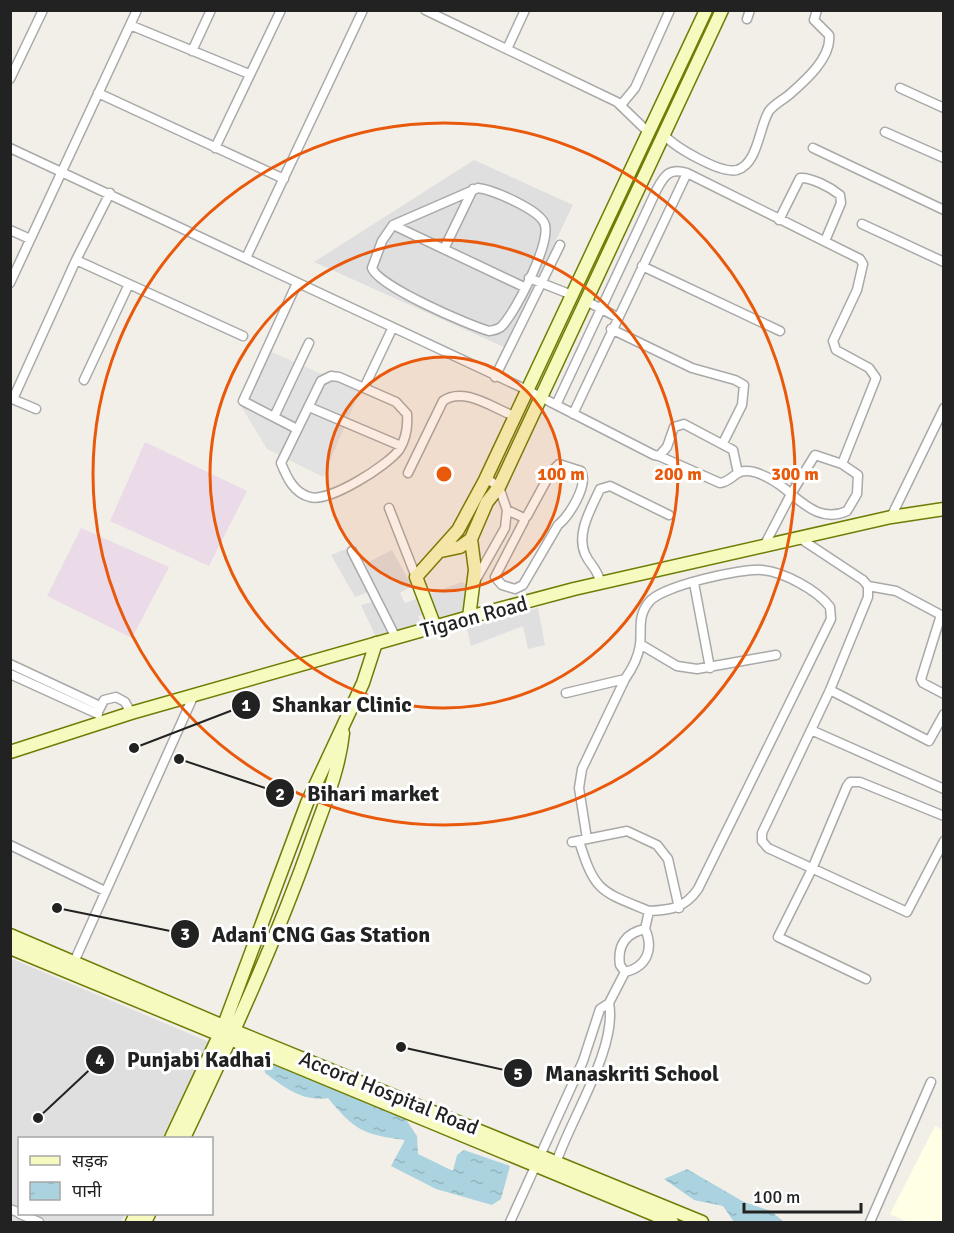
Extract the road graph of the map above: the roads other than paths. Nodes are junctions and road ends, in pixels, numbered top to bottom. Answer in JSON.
{"nodes":[{"id":1,"x":43,"y":10,"type":"edge"},
{"id":2,"x":137,"y":10,"type":"edge"},
{"id":3,"x":211,"y":10,"type":"edge"},
{"id":4,"x":281,"y":10,"type":"edge"},
{"id":5,"x":363,"y":10,"type":"edge"},
{"id":6,"x":425,"y":10,"type":"edge"},
{"id":7,"x":448,"y":10,"type":"edge"},
{"id":8,"x":525,"y":10,"type":"edge"},
{"id":9,"x":670,"y":10,"type":"edge"},
{"id":10,"x":706,"y":10,"type":"edge"},
{"id":11,"x":722,"y":10,"type":"edge"},
{"id":12,"x":817,"y":10,"type":"edge"},
{"id":13,"x":444,"y":20,"type":"junction"},
{"id":14,"x":130,"y":25,"type":"junction"},
{"id":15,"x":507,"y":50,"type":"junction"},
{"id":16,"x":192,"y":51,"type":"junction"},
{"id":17,"x":249,"y":74,"type":"junction"},
{"id":18,"x":10,"y":79,"type":"edge"},
{"id":19,"x":900,"y":87,"type":"dead end"},
{"id":20,"x":98,"y":93,"type":"junction"},
{"id":21,"x":621,"y":105,"type":"junction"},
{"id":22,"x":944,"y":108,"type":"edge"},
{"id":23,"x":885,"y":132,"type":"dead end"},
{"id":24,"x":649,"y":133,"type":"junction"},
{"id":25,"x":664,"y":135,"type":"junction"},
{"id":26,"x":10,"y":148,"type":"edge"},
{"id":27,"x":215,"y":148,"type":"junction"},
{"id":28,"x":813,"y":148,"type":"dead end"},
{"id":29,"x":944,"y":158,"type":"edge"},
{"id":30,"x":62,"y":172,"type":"junction"},
{"id":31,"x":687,"y":173,"type":"junction"},
{"id":32,"x":284,"y":179,"type":"junction"},
{"id":33,"x":473,"y":189,"type":"junction"},
{"id":34,"x":110,"y":193,"type":"junction"},
{"id":35,"x":944,"y":210,"type":"edge"},
{"id":36,"x":779,"y":220,"type":"junction"},
{"id":37,"x":862,"y":224,"type":"dead end"},
{"id":38,"x":393,"y":225,"type":"junction"},
{"id":39,"x":10,"y":230,"type":"edge"},
{"id":40,"x":30,"y":239,"type":"junction"},
{"id":41,"x":825,"y":241,"type":"junction"},
{"id":42,"x":560,"y":244,"type":"dead end"},
{"id":43,"x":444,"y":249,"type":"junction"},
{"id":44,"x":246,"y":258,"type":"junction"},
{"id":45,"x":76,"y":260,"type":"junction"},
{"id":46,"x":944,"y":262,"type":"edge"},
{"id":47,"x":642,"y":266,"type":"junction"},
{"id":48,"x":529,"y":278,"type":"junction"},
{"id":49,"x":10,"y":283,"type":"edge"},
{"id":50,"x":297,"y":283,"type":"junction"},
{"id":51,"x":543,"y":283,"type":"junction"},
{"id":52,"x":129,"y":284,"type":"junction"},
{"id":53,"x":524,"y":287,"type":"junction"},
{"id":54,"x":572,"y":295,"type":"junction"},
{"id":55,"x":586,"y":301,"type":"junction"},
{"id":56,"x":602,"y":309,"type":"junction"},
{"id":57,"x":617,"y":316,"type":"junction"},
{"id":58,"x":392,"y":329,"type":"junction"},
{"id":59,"x":611,"y":329,"type":"junction"},
{"id":60,"x":780,"y":331,"type":"dead end"},
{"id":61,"x":243,"y":336,"type":"dead end"},
{"id":62,"x":309,"y":343,"type":"dead end"},
{"id":63,"x":495,"y":377,"type":"junction"},
{"id":64,"x":84,"y":380,"type":"dead end"},
{"id":65,"x":364,"y":387,"type":"junction"},
{"id":66,"x":527,"y":390,"type":"junction"},
{"id":67,"x":12,"y":398,"type":"edge"},
{"id":68,"x":541,"y":398,"type":"junction"},
{"id":69,"x":556,"y":405,"type":"junction"},
{"id":70,"x":309,"y":406,"type":"junction"},
{"id":71,"x":944,"y":408,"type":"edge"},
{"id":72,"x":36,"y":409,"type":"dead end"},
{"id":73,"x":573,"y":414,"type":"junction"},
{"id":74,"x":514,"y":416,"type":"junction"},
{"id":75,"x":274,"y":417,"type":"junction"},
{"id":76,"x":297,"y":429,"type":"junction"},
{"id":77,"x":723,"y":443,"type":"junction"},
{"id":78,"x":401,"y":446,"type":"junction"},
{"id":79,"x":659,"y":456,"type":"junction"},
{"id":80,"x":842,"y":464,"type":"junction"},
{"id":81,"x":408,"y":473,"type":"dead end"},
{"id":82,"x":738,"y":473,"type":"junction"},
{"id":83,"x":486,"y":478,"type":"junction"},
{"id":84,"x":499,"y":487,"type":"junction"},
{"id":85,"x":791,"y":494,"type":"junction"},
{"id":86,"x":389,"y":508,"type":"dead end"},
{"id":87,"x":944,"y":509,"type":"edge"},
{"id":88,"x":507,"y":510,"type":"junction"},
{"id":89,"x":669,"y":515,"type":"dead end"},
{"id":90,"x":891,"y":517,"type":"junction"},
{"id":91,"x":524,"y":518,"type":"junction"},
{"id":92,"x":471,"y":539,"type":"junction"},
{"id":93,"x":801,"y":539,"type":"junction"},
{"id":94,"x":764,"y":546,"type":"junction"},
{"id":95,"x":352,"y":551,"type":"dead end"},
{"id":96,"x":441,"y":551,"type":"junction"},
{"id":97,"x":416,"y":578,"type":"junction"},
{"id":98,"x":474,"y":583,"type":"junction"},
{"id":99,"x":694,"y":583,"type":"junction"},
{"id":100,"x":601,"y":584,"type":"junction"},
{"id":101,"x":868,"y":586,"type":"junction"},
{"id":102,"x":469,"y":617,"type":"junction"},
{"id":103,"x":435,"y":627,"type":"junction"},
{"id":104,"x":396,"y":638,"type":"junction"},
{"id":105,"x":376,"y":643,"type":"junction"},
{"id":106,"x":640,"y":644,"type":"junction"},
{"id":107,"x":776,"y":655,"type":"dead end"},
{"id":108,"x":10,"y":664,"type":"edge"},
{"id":109,"x":710,"y":668,"type":"junction"},
{"id":110,"x":10,"y":674,"type":"edge"},
{"id":111,"x":625,"y":679,"type":"junction"},
{"id":112,"x":830,"y":690,"type":"junction"},
{"id":113,"x":566,"y":693,"type":"dead end"},
{"id":114,"x":944,"y":693,"type":"edge"},
{"id":115,"x":193,"y":697,"type":"junction"},
{"id":116,"x":131,"y":713,"type":"junction"},
{"id":117,"x":99,"y":714,"type":"junction"},
{"id":118,"x":944,"y":714,"type":"edge"},
{"id":119,"x":344,"y":725,"type":"junction"},
{"id":120,"x":811,"y":730,"type":"junction"},
{"id":121,"x":10,"y":752,"type":"edge"},
{"id":122,"x":944,"y":789,"type":"edge"},
{"id":123,"x":944,"y":816,"type":"edge"},
{"id":124,"x":579,"y":840,"type":"junction"},
{"id":125,"x":944,"y":841,"type":"edge"},
{"id":126,"x":10,"y":845,"type":"edge"},
{"id":127,"x":812,"y":869,"type":"junction"},
{"id":128,"x":105,"y":891,"type":"junction"},
{"id":129,"x":679,"y":908,"type":"junction"},
{"id":130,"x":648,"y":911,"type":"junction"},
{"id":131,"x":645,"y":929,"type":"junction"},
{"id":132,"x":10,"y":935,"type":"edge"},
{"id":133,"x":10,"y":948,"type":"edge"},
{"id":134,"x":74,"y":962,"type":"junction"},
{"id":135,"x":625,"y":972,"type":"junction"},
{"id":136,"x":866,"y":979,"type":"dead end"},
{"id":137,"x":609,"y":1003,"type":"junction"},
{"id":138,"x":227,"y":1033,"type":"junction"},
{"id":139,"x":931,"y":1082,"type":"dead end"},
{"id":140,"x":172,"y":1137,"type":"edge"},
{"id":141,"x":184,"y":1137,"type":"edge"},
{"id":142,"x":540,"y":1161,"type":"junction"},
{"id":143,"x":555,"y":1167,"type":"junction"},
{"id":144,"x":24,"y":1215,"type":"edge"},
{"id":145,"x":39,"y":1222,"type":"edge"},
{"id":146,"x":510,"y":1222,"type":"edge"},
{"id":147,"x":672,"y":1222,"type":"edge"},
{"id":148,"x":702,"y":1222,"type":"edge"},
{"id":149,"x":870,"y":1222,"type":"edge"}],
"edges":[{"from":1,"to":18,"type":"street"},
{"from":2,"to":14,"type":"street"},
{"from":3,"to":16,"type":"street"},
{"from":4,"to":17,"type":"street"},
{"from":5,"to":32,"type":"street"},
{"from":6,"to":13,"type":"street"},
{"from":7,"to":13,"type":"street"},
{"from":8,"to":15,"type":"street"},
{"from":9,"to":21,"type":"street"},
{"from":10,"to":24,"type":"street"},
{"from":11,"to":25,"type":"street"},
{"from":12,"to":25,"type":"street"},
{"from":13,"to":15,"type":"street"},
{"from":14,"to":16,"type":"street"},
{"from":14,"to":20,"type":"street"},
{"from":15,"to":21,"type":"street"},
{"from":16,"to":17,"type":"street"},
{"from":17,"to":27,"type":"street"},
{"from":19,"to":22,"type":"street"},
{"from":20,"to":27,"type":"street"},
{"from":20,"to":30,"type":"street"},
{"from":21,"to":24,"type":"street"},
{"from":23,"to":29,"type":"street"},
{"from":24,"to":54,"type":"street"},
{"from":25,"to":55,"type":"street"},
{"from":26,"to":30,"type":"street"},
{"from":27,"to":32,"type":"street"},
{"from":28,"to":35,"type":"street"},
{"from":30,"to":34,"type":"street"},
{"from":30,"to":40,"type":"street"},
{"from":31,"to":36,"type":"street"},
{"from":31,"to":47,"type":"street"},
{"from":31,"to":56,"type":"street"},
{"from":32,"to":44,"type":"street"},
{"from":33,"to":38,"type":"street"},
{"from":33,"to":43,"type":"street"},
{"from":33,"to":48,"type":"street"},
{"from":34,"to":44,"type":"street"},
{"from":34,"to":45,"type":"street"},
{"from":36,"to":41,"type":"street"},
{"from":36,"to":41,"type":"street"},
{"from":37,"to":46,"type":"street"},
{"from":38,"to":43,"type":"street"},
{"from":38,"to":53,"type":"street"},
{"from":39,"to":40,"type":"street"},
{"from":40,"to":49,"type":"street"},
{"from":41,"to":80,"type":"street"},
{"from":42,"to":51,"type":"street"},
{"from":43,"to":53,"type":"street"},
{"from":44,"to":50,"type":"street"},
{"from":45,"to":52,"type":"street"},
{"from":45,"to":67,"type":"street"},
{"from":47,"to":57,"type":"street"},
{"from":47,"to":60,"type":"street"},
{"from":48,"to":51,"type":"street"},
{"from":48,"to":53,"type":"street"},
{"from":50,"to":58,"type":"street"},
{"from":50,"to":75,"type":"street"},
{"from":51,"to":54,"type":"street"},
{"from":51,"to":63,"type":"street"},
{"from":52,"to":61,"type":"street"},
{"from":52,"to":64,"type":"street"},
{"from":54,"to":66,"type":"street"},
{"from":55,"to":56,"type":"street"},
{"from":55,"to":68,"type":"street"},
{"from":56,"to":57,"type":"street"},
{"from":56,"to":69,"type":"street"},
{"from":57,"to":59,"type":"street"},
{"from":58,"to":63,"type":"street"},
{"from":58,"to":65,"type":"street"},
{"from":59,"to":73,"type":"street"},
{"from":59,"to":77,"type":"street"},
{"from":62,"to":75,"type":"street"},
{"from":63,"to":66,"type":"street"},
{"from":65,"to":70,"type":"street"},
{"from":65,"to":78,"type":"street"},
{"from":66,"to":68,"type":"street"},
{"from":66,"to":74,"type":"street"},
{"from":67,"to":72,"type":"street"},
{"from":68,"to":69,"type":"street"},
{"from":68,"to":84,"type":"street"},
{"from":69,"to":73,"type":"street"},
{"from":70,"to":76,"type":"street"},
{"from":70,"to":78,"type":"street"},
{"from":71,"to":90,"type":"street"},
{"from":73,"to":79,"type":"street"},
{"from":74,"to":81,"type":"street"},
{"from":74,"to":83,"type":"street"},
{"from":75,"to":76,"type":"street"},
{"from":76,"to":78,"type":"street"},
{"from":77,"to":79,"type":"street"},
{"from":77,"to":82,"type":"street"},
{"from":79,"to":82,"type":"street"},
{"from":80,"to":85,"type":"street"},
{"from":80,"to":85,"type":"street"},
{"from":82,"to":85,"type":"street"},
{"from":83,"to":84,"type":"street"},
{"from":83,"to":96,"type":"street"},
{"from":84,"to":88,"type":"street"},
{"from":84,"to":92,"type":"street"},
{"from":85,"to":94,"type":"street"},
{"from":86,"to":97,"type":"street"},
{"from":87,"to":90,"type":"street","name":"Tigaon Road"},
{"from":88,"to":91,"type":"street"},
{"from":88,"to":98,"type":"street"},
{"from":89,"to":100,"type":"street"},
{"from":90,"to":93,"type":"street","name":"Tigaon Road"},
{"from":91,"to":91,"type":"street"},
{"from":92,"to":96,"type":"street"},
{"from":92,"to":98,"type":"street"},
{"from":93,"to":94,"type":"street","name":"Tigaon Road"},
{"from":93,"to":101,"type":"street"},
{"from":94,"to":100,"type":"street","name":"Tigaon Road"},
{"from":95,"to":104,"type":"street"},
{"from":96,"to":97,"type":"street"},
{"from":97,"to":103,"type":"street"},
{"from":98,"to":102,"type":"street"},
{"from":99,"to":106,"type":"street"},
{"from":99,"to":109,"type":"street"},
{"from":99,"to":129,"type":"street"},
{"from":100,"to":102,"type":"street","name":"Tigaon Road"},
{"from":101,"to":112,"type":"street"},
{"from":101,"to":114,"type":"street"},
{"from":102,"to":103,"type":"street","name":"Tigaon Road"},
{"from":103,"to":104,"type":"street","name":"Tigaon Road"},
{"from":104,"to":105,"type":"street","name":"Tigaon Road"},
{"from":105,"to":115,"type":"street","name":"Tigaon Road"},
{"from":105,"to":119,"type":"street"},
{"from":106,"to":109,"type":"street"},
{"from":106,"to":111,"type":"street"},
{"from":107,"to":109,"type":"street"},
{"from":108,"to":117,"type":"street"},
{"from":110,"to":117,"type":"street"},
{"from":111,"to":113,"type":"street"},
{"from":111,"to":124,"type":"street"},
{"from":112,"to":118,"type":"street"},
{"from":112,"to":120,"type":"street"},
{"from":115,"to":116,"type":"street","name":"Tigaon Road"},
{"from":115,"to":128,"type":"street"},
{"from":116,"to":117,"type":"street","name":"Tigaon Road"},
{"from":116,"to":117,"type":"street"},
{"from":117,"to":121,"type":"street","name":"Tigaon Road"},
{"from":119,"to":138,"type":"street"},
{"from":119,"to":138,"type":"street"},
{"from":120,"to":122,"type":"street"},
{"from":120,"to":127,"type":"street"},
{"from":123,"to":127,"type":"street"},
{"from":124,"to":129,"type":"street"},
{"from":124,"to":130,"type":"street"},
{"from":125,"to":127,"type":"street"},
{"from":126,"to":128,"type":"street"},
{"from":127,"to":136,"type":"street"},
{"from":128,"to":134,"type":"street"},
{"from":129,"to":130,"type":"street"},
{"from":130,"to":131,"type":"street"},
{"from":131,"to":135,"type":"street"},
{"from":131,"to":135,"type":"street"},
{"from":132,"to":134,"type":"street","name":"Accord Hospital Road"},
{"from":133,"to":138,"type":"street"},
{"from":134,"to":138,"type":"street","name":"Accord Hospital Road"},
{"from":135,"to":137,"type":"street"},
{"from":137,"to":142,"type":"street"},
{"from":137,"to":143,"type":"street"},
{"from":138,"to":140,"type":"street"},
{"from":138,"to":141,"type":"street"},
{"from":138,"to":142,"type":"street","name":"Accord Hospital Road"},
{"from":139,"to":149,"type":"street"},
{"from":142,"to":143,"type":"street","name":"Accord Hospital Road"},
{"from":142,"to":146,"type":"street"},
{"from":143,"to":147,"type":"street"},
{"from":143,"to":148,"type":"street","name":"Accord Hospital Road"},
{"from":144,"to":145,"type":"street"}]}
